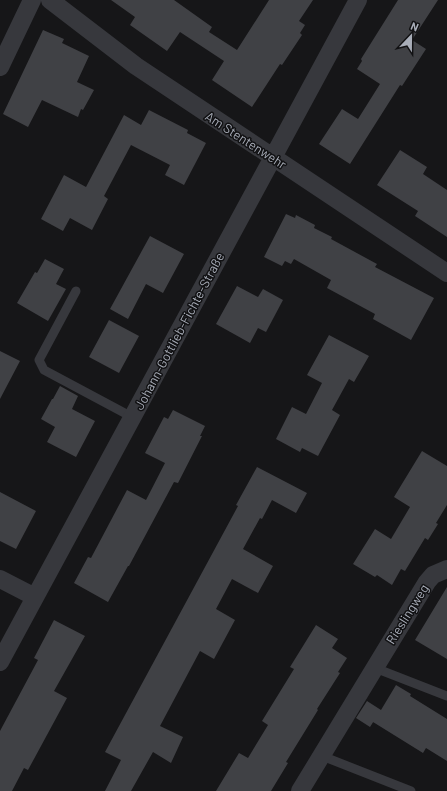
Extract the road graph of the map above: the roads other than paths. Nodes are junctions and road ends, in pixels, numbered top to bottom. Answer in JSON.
{"nodes":[{"id":1,"x":32,"y":0,"type":"edge"},
{"id":2,"x":50,"y":0,"type":"edge"},
{"id":3,"x":358,"y":0,"type":"edge"},
{"id":4,"x":0,"y":67,"type":"edge"},
{"id":5,"x":273,"y":157,"type":"junction"},
{"id":6,"x":447,"y":273,"type":"edge"},
{"id":7,"x":76,"y":291,"type":"dead end"},
{"id":8,"x":132,"y":417,"type":"junction"},
{"id":9,"x":447,"y":569,"type":"edge"},
{"id":10,"x":0,"y":579,"type":"edge"},
{"id":11,"x":35,"y":597,"type":"junction"},
{"id":12,"x":0,"y":662,"type":"edge"},
{"id":13,"x":374,"y":668,"type":"junction"},
{"id":14,"x":447,"y":696,"type":"edge"},
{"id":15,"x":322,"y":756,"type":"junction"},
{"id":16,"x":300,"y":791,"type":"edge"},
{"id":17,"x":411,"y":791,"type":"edge"}],
"edges":[{"from":1,"to":4,"type":"street"},
{"from":2,"to":5,"type":"street","name":"Am Stentenwehr"},
{"from":3,"to":5,"type":"street","name":"Johann-Gottlieb-Fichte-Straße"},
{"from":5,"to":6,"type":"street","name":"Am Stentenwehr"},
{"from":5,"to":8,"type":"street","name":"Johann-Gottlieb-Fichte-Straße"},
{"from":7,"to":8,"type":"lane"},
{"from":8,"to":11,"type":"street","name":"Johann-Gottlieb-Fichte-Straße"},
{"from":9,"to":13,"type":"street","name":"Rieslingweg"},
{"from":10,"to":11,"type":"street"},
{"from":11,"to":12,"type":"street","name":"Johann-Gottlieb-Fichte-Straße"},
{"from":13,"to":14,"type":"lane"},
{"from":13,"to":15,"type":"street","name":"Rieslingweg"},
{"from":15,"to":16,"type":"street","name":"Rieslingweg"},
{"from":15,"to":17,"type":"lane"}]}
